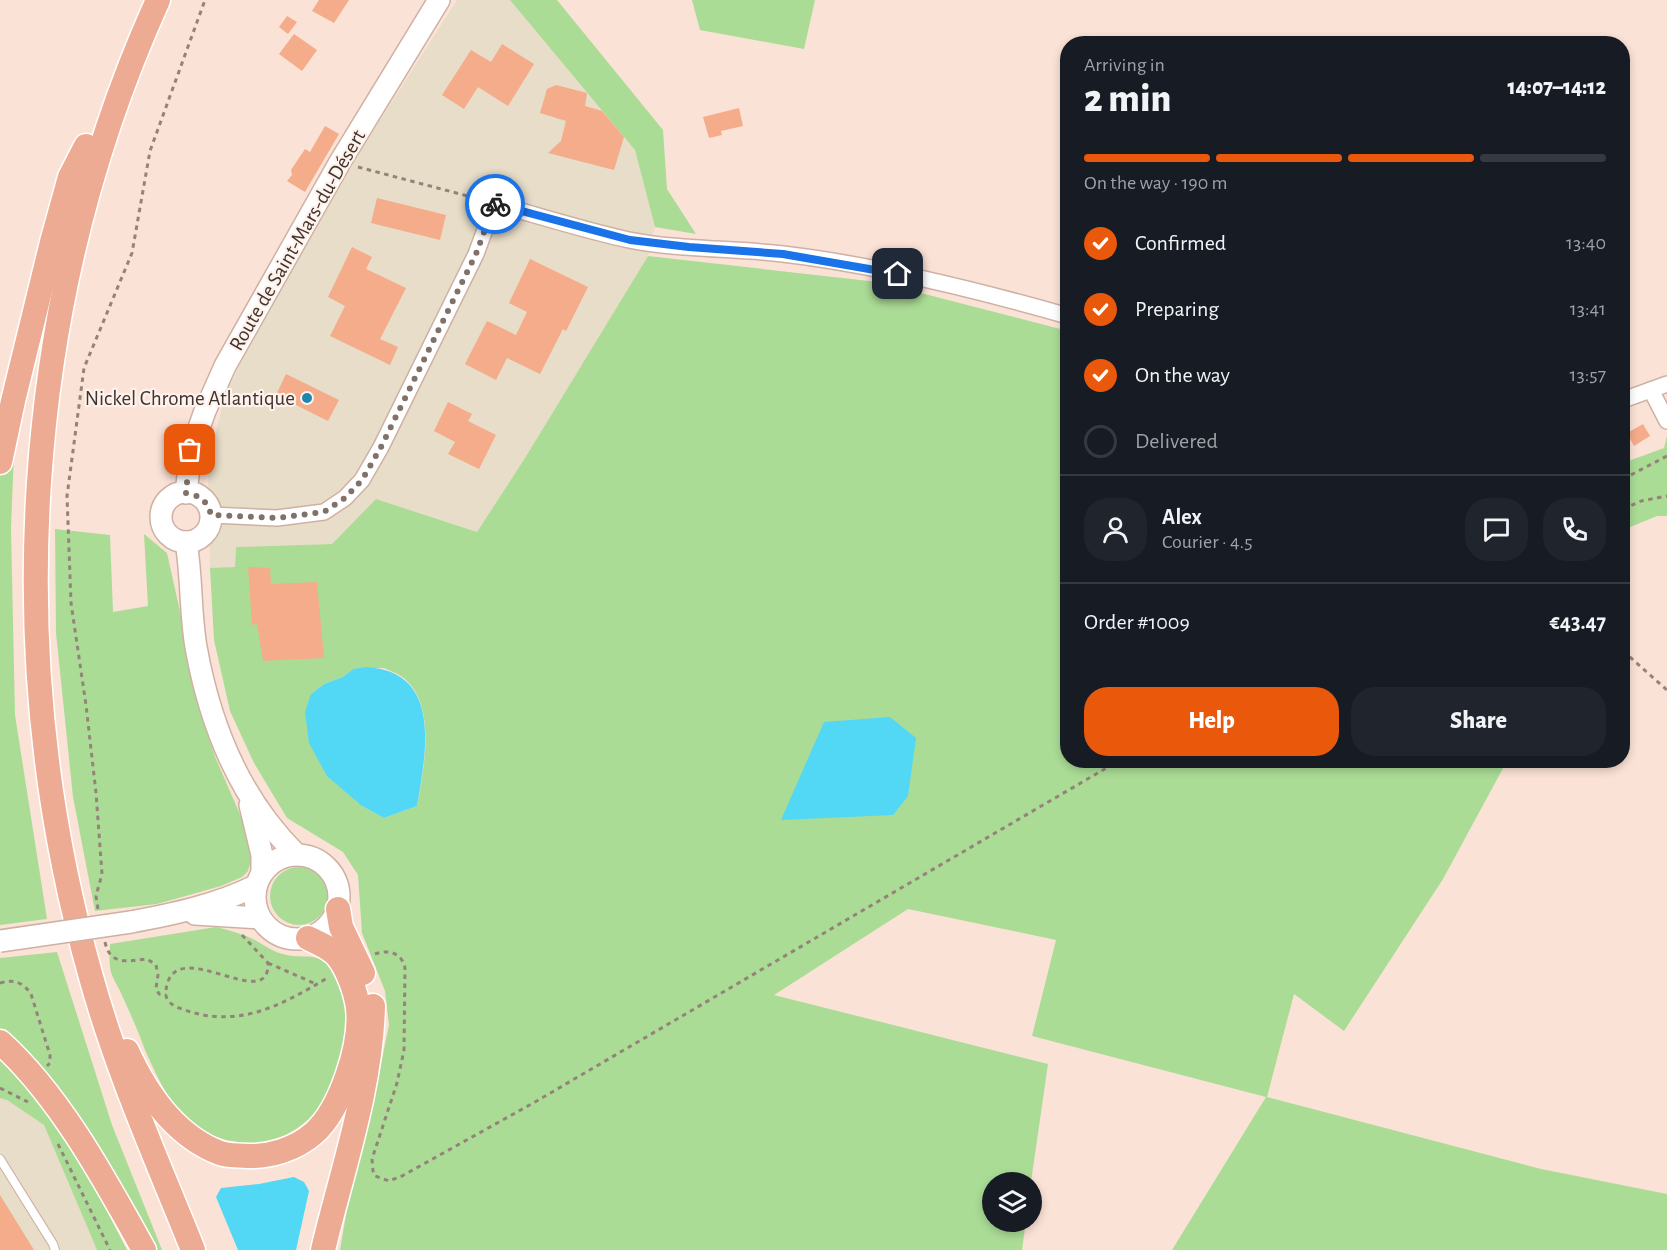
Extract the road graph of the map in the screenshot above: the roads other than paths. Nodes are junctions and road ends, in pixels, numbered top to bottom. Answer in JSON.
{"nodes":[{"id":1,"x":143,"y":0,"type":"edge"},
{"id":2,"x":158,"y":0,"type":"edge"},
{"id":3,"x":439,"y":0,"type":"edge"},
{"id":4,"x":86,"y":146,"type":"junction"},
{"id":5,"x":1060,"y":314,"type":"edge"},
{"id":6,"x":1667,"y":384,"type":"edge"},
{"id":7,"x":1651,"y":390,"type":"junction"},
{"id":8,"x":1630,"y":398,"type":"edge"},
{"id":9,"x":1667,"y":421,"type":"edge"},
{"id":10,"x":0,"y":462,"type":"edge"},
{"id":11,"x":186,"y":493,"type":"junction"},
{"id":12,"x":211,"y":515,"type":"junction"},
{"id":13,"x":186,"y":542,"type":"junction"},
{"id":14,"x":243,"y":788,"type":"junction"},
{"id":15,"x":296,"y":854,"type":"junction"},
{"id":16,"x":259,"y":879,"type":"junction"},
{"id":17,"x":338,"y":909,"type":"junction"},
{"id":18,"x":173,"y":914,"type":"junction"},
{"id":19,"x":259,"y":918,"type":"junction"},
{"id":20,"x":89,"y":921,"type":"junction"},
{"id":21,"x":308,"y":938,"type":"junction"},
{"id":22,"x":0,"y":941,"type":"edge"},
{"id":23,"x":0,"y":1042,"type":"edge"},
{"id":24,"x":0,"y":1159,"type":"edge"},
{"id":25,"x":55,"y":1250,"type":"edge"},
{"id":26,"x":144,"y":1250,"type":"edge"},
{"id":27,"x":178,"y":1250,"type":"edge"},
{"id":28,"x":194,"y":1250,"type":"edge"},
{"id":29,"x":323,"y":1250,"type":"edge"}],
"edges":[{"from":1,"to":4,"type":"main road"},
{"from":2,"to":20,"type":"main road"},
{"from":3,"to":11,"type":"main road","name":"Route de Saint-Mars-du-Désert"},
{"from":4,"to":10,"type":"main road"},
{"from":4,"to":27,"type":"main road"},
{"from":5,"to":12,"type":"street"},
{"from":6,"to":7,"type":"street"},
{"from":7,"to":8,"type":"street"},
{"from":7,"to":9,"type":"street"},
{"from":11,"to":12,"type":"main road"},
{"from":11,"to":13,"type":"main road"},
{"from":12,"to":13,"type":"main road"},
{"from":13,"to":14,"type":"main road"},
{"from":14,"to":15,"type":"main road"},
{"from":14,"to":16,"type":"main road"},
{"from":15,"to":16,"type":"main road"},
{"from":15,"to":17,"type":"main road"},
{"from":16,"to":18,"type":"main road"},
{"from":16,"to":19,"type":"main road"},
{"from":17,"to":21,"type":"main road"},
{"from":17,"to":29,"type":"main road"},
{"from":18,"to":19,"type":"main road"},
{"from":18,"to":22,"type":"main road","bridge":true},
{"from":19,"to":21,"type":"main road"},
{"from":20,"to":21,"type":"main road"},
{"from":20,"to":28,"type":"main road"},
{"from":23,"to":26,"type":"main road"},
{"from":24,"to":25,"type":"lane"}]}
